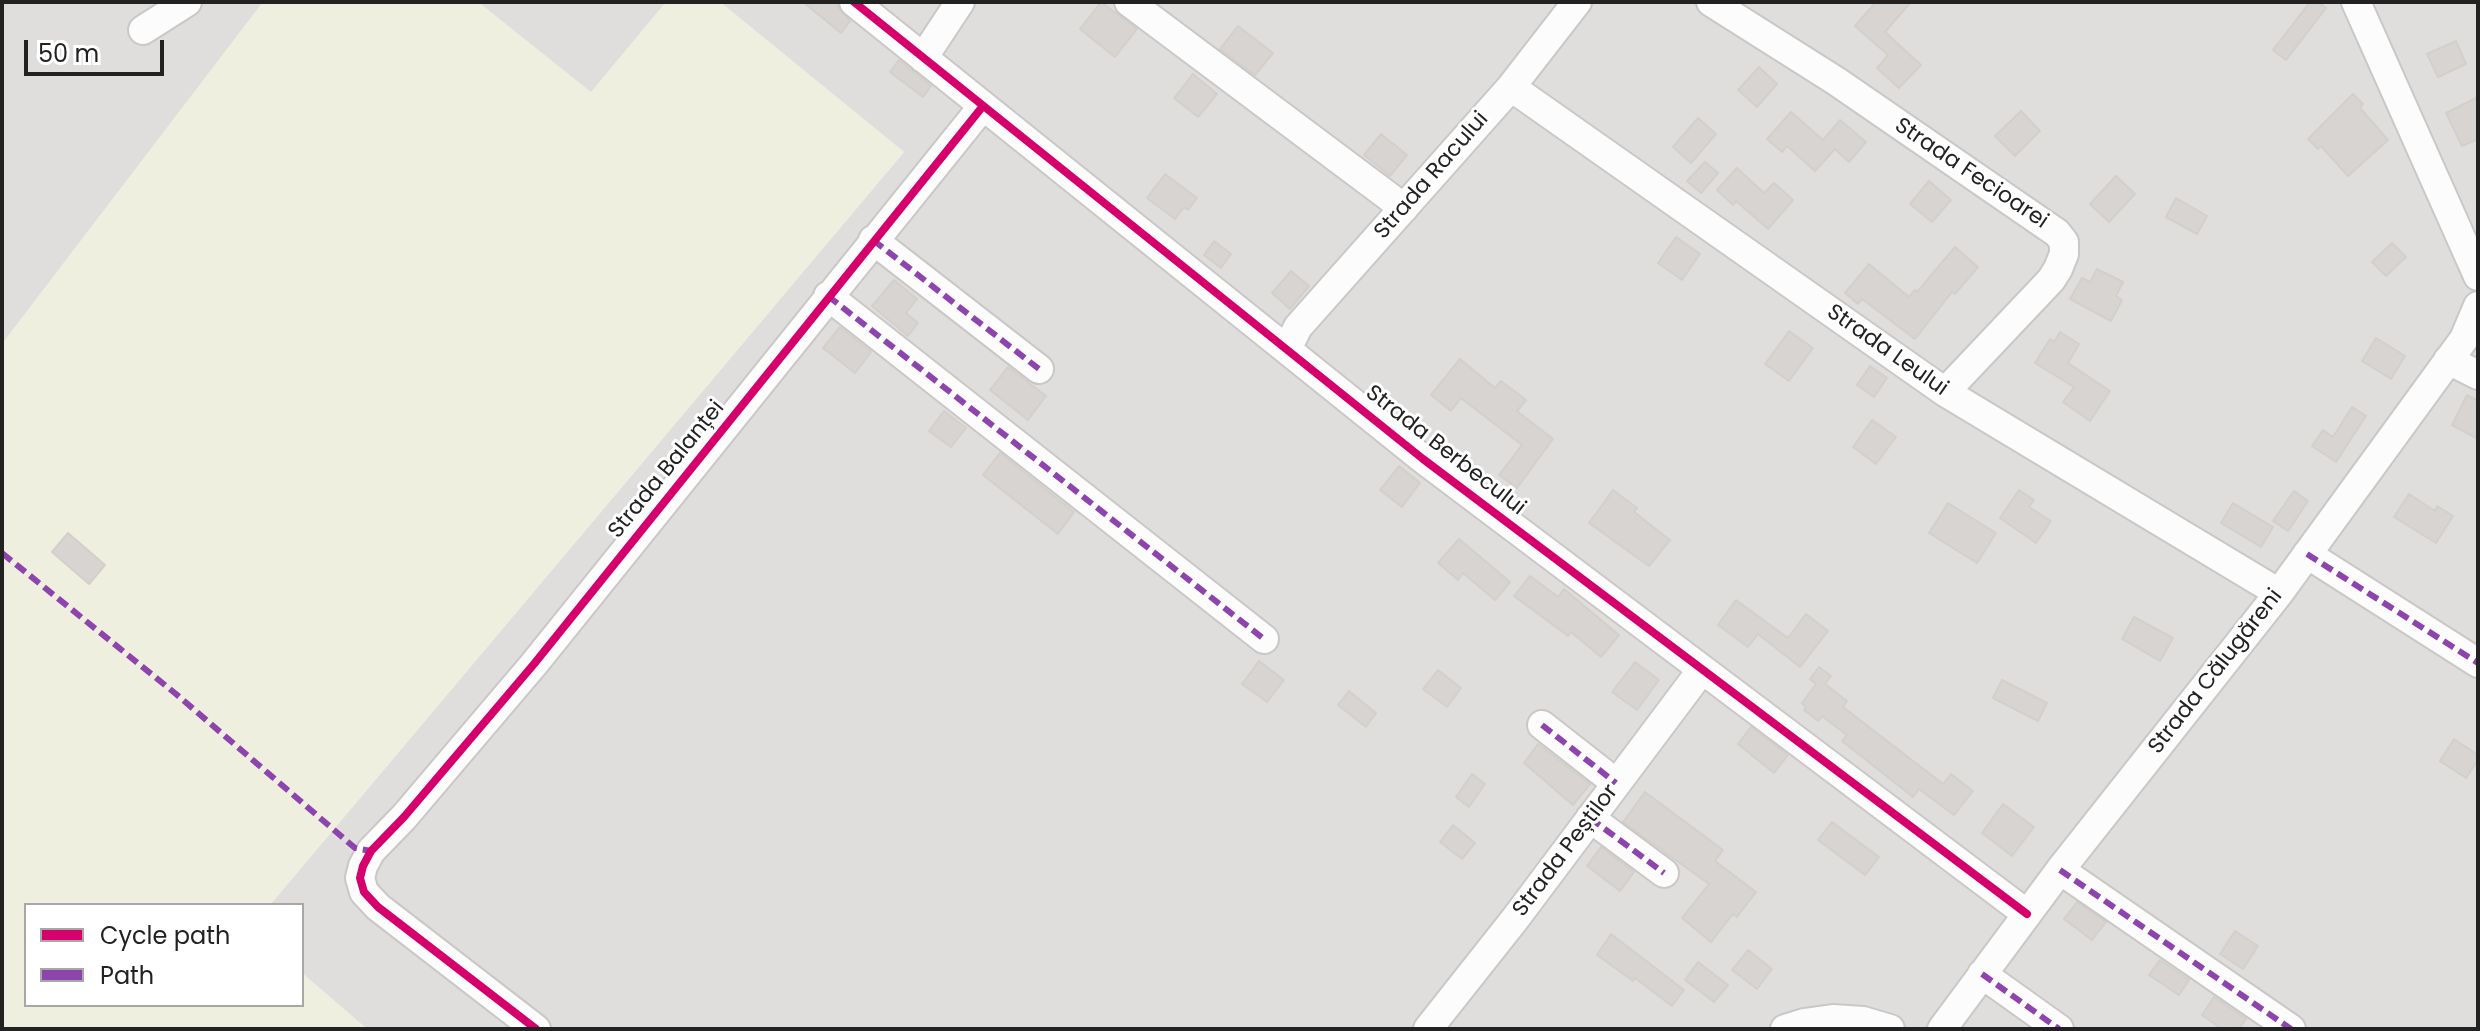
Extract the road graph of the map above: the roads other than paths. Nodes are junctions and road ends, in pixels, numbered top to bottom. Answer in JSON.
{"nodes":[{"id":1,"x":187,"y":2,"type":"edge"},
{"id":2,"x":854,"y":2,"type":"edge"},
{"id":3,"x":1129,"y":2,"type":"edge"},
{"id":4,"x":1577,"y":2,"type":"edge"},
{"id":5,"x":1711,"y":2,"type":"edge"},
{"id":6,"x":2356,"y":2,"type":"edge"},
{"id":7,"x":952,"y":13,"type":"edge"},
{"id":8,"x":883,"y":26,"type":"junction"},
{"id":9,"x":143,"y":30,"type":"dead end"},
{"id":10,"x":923,"y":58,"type":"junction"},
{"id":11,"x":1511,"y":87,"type":"junction"},
{"id":12,"x":983,"y":106,"type":"junction"},
{"id":13,"x":1404,"y":208,"type":"junction"},
{"id":14,"x":873,"y":240,"type":"junction"},
{"id":15,"x":2478,"y":276,"type":"edge"},
{"id":16,"x":828,"y":296,"type":"junction"},
{"id":17,"x":2478,"y":306,"type":"edge"},
{"id":18,"x":1287,"y":349,"type":"junction"},
{"id":19,"x":2448,"y":360,"type":"junction"},
{"id":20,"x":1039,"y":369,"type":"dead end"},
{"id":21,"x":2478,"y":375,"type":"edge"},
{"id":22,"x":1945,"y":392,"type":"junction"},
{"id":23,"x":2307,"y":554,"type":"junction"},
{"id":24,"x":2279,"y":593,"type":"junction"},
{"id":25,"x":1264,"y":639,"type":"dead end"},
{"id":26,"x":2478,"y":663,"type":"edge"},
{"id":27,"x":1701,"y":671,"type":"junction"},
{"id":28,"x":1542,"y":725,"type":"dead end"},
{"id":29,"x":1616,"y":783,"type":"junction"},
{"id":30,"x":1590,"y":818,"type":"junction"},
{"id":31,"x":2060,"y":870,"type":"junction"},
{"id":32,"x":1664,"y":873,"type":"dead end"},
{"id":33,"x":2027,"y":914,"type":"junction"},
{"id":34,"x":1982,"y":974,"type":"junction"},
{"id":35,"x":536,"y":1029,"type":"edge"},
{"id":36,"x":1428,"y":1029,"type":"edge"},
{"id":37,"x":1785,"y":1029,"type":"edge"},
{"id":38,"x":1890,"y":1029,"type":"edge"},
{"id":39,"x":1942,"y":1029,"type":"edge"},
{"id":40,"x":2059,"y":1029,"type":"edge"},
{"id":41,"x":2291,"y":1029,"type":"edge"}],
"edges":[{"from":1,"to":9,"type":"street"},
{"from":2,"to":8,"type":"street","name":"Strada Berbecului"},
{"from":3,"to":13,"type":"street"},
{"from":4,"to":11,"type":"street","name":"Strada Racului"},
{"from":5,"to":22,"type":"street","name":"Strada Fecioarei"},
{"from":6,"to":15,"type":"street"},
{"from":7,"to":8,"type":"street"},
{"from":7,"to":10,"type":"street"},
{"from":8,"to":10,"type":"street","name":"Strada Berbecului"},
{"from":10,"to":12,"type":"street","name":"Strada Berbecului"},
{"from":11,"to":13,"type":"street","name":"Strada Racului"},
{"from":11,"to":22,"type":"street","name":"Strada Leului"},
{"from":12,"to":14,"type":"street","name":"Strada Balanței"},
{"from":12,"to":18,"type":"street","name":"Strada Berbecului"},
{"from":13,"to":18,"type":"street","name":"Strada Racului"},
{"from":14,"to":16,"type":"street","name":"Strada Balanței"},
{"from":14,"to":20,"type":"street"},
{"from":16,"to":25,"type":"street"},
{"from":16,"to":35,"type":"street","name":"Strada Balanței"},
{"from":17,"to":19,"type":"street","name":"Strada Călugăreni"},
{"from":18,"to":27,"type":"street","name":"Strada Berbecului"},
{"from":19,"to":21,"type":"street"},
{"from":19,"to":23,"type":"street","name":"Strada Călugăreni"},
{"from":22,"to":24,"type":"street","name":"Strada Leului"},
{"from":23,"to":24,"type":"street","name":"Strada Călugăreni"},
{"from":23,"to":26,"type":"street"},
{"from":24,"to":31,"type":"street","name":"Strada Călugăreni"},
{"from":27,"to":29,"type":"street","name":"Strada Peștilor"},
{"from":27,"to":33,"type":"street","name":"Strada Berbecului"},
{"from":28,"to":29,"type":"street"},
{"from":29,"to":30,"type":"street","name":"Strada Peștilor"},
{"from":30,"to":32,"type":"street"},
{"from":30,"to":36,"type":"street","name":"Strada Peștilor"},
{"from":31,"to":33,"type":"street","name":"Strada Călugăreni"},
{"from":31,"to":41,"type":"street"},
{"from":33,"to":34,"type":"street","name":"Strada Călugăreni"},
{"from":34,"to":39,"type":"street","name":"Strada Călugăreni"},
{"from":34,"to":40,"type":"street"},
{"from":37,"to":38,"type":"street"}]}
